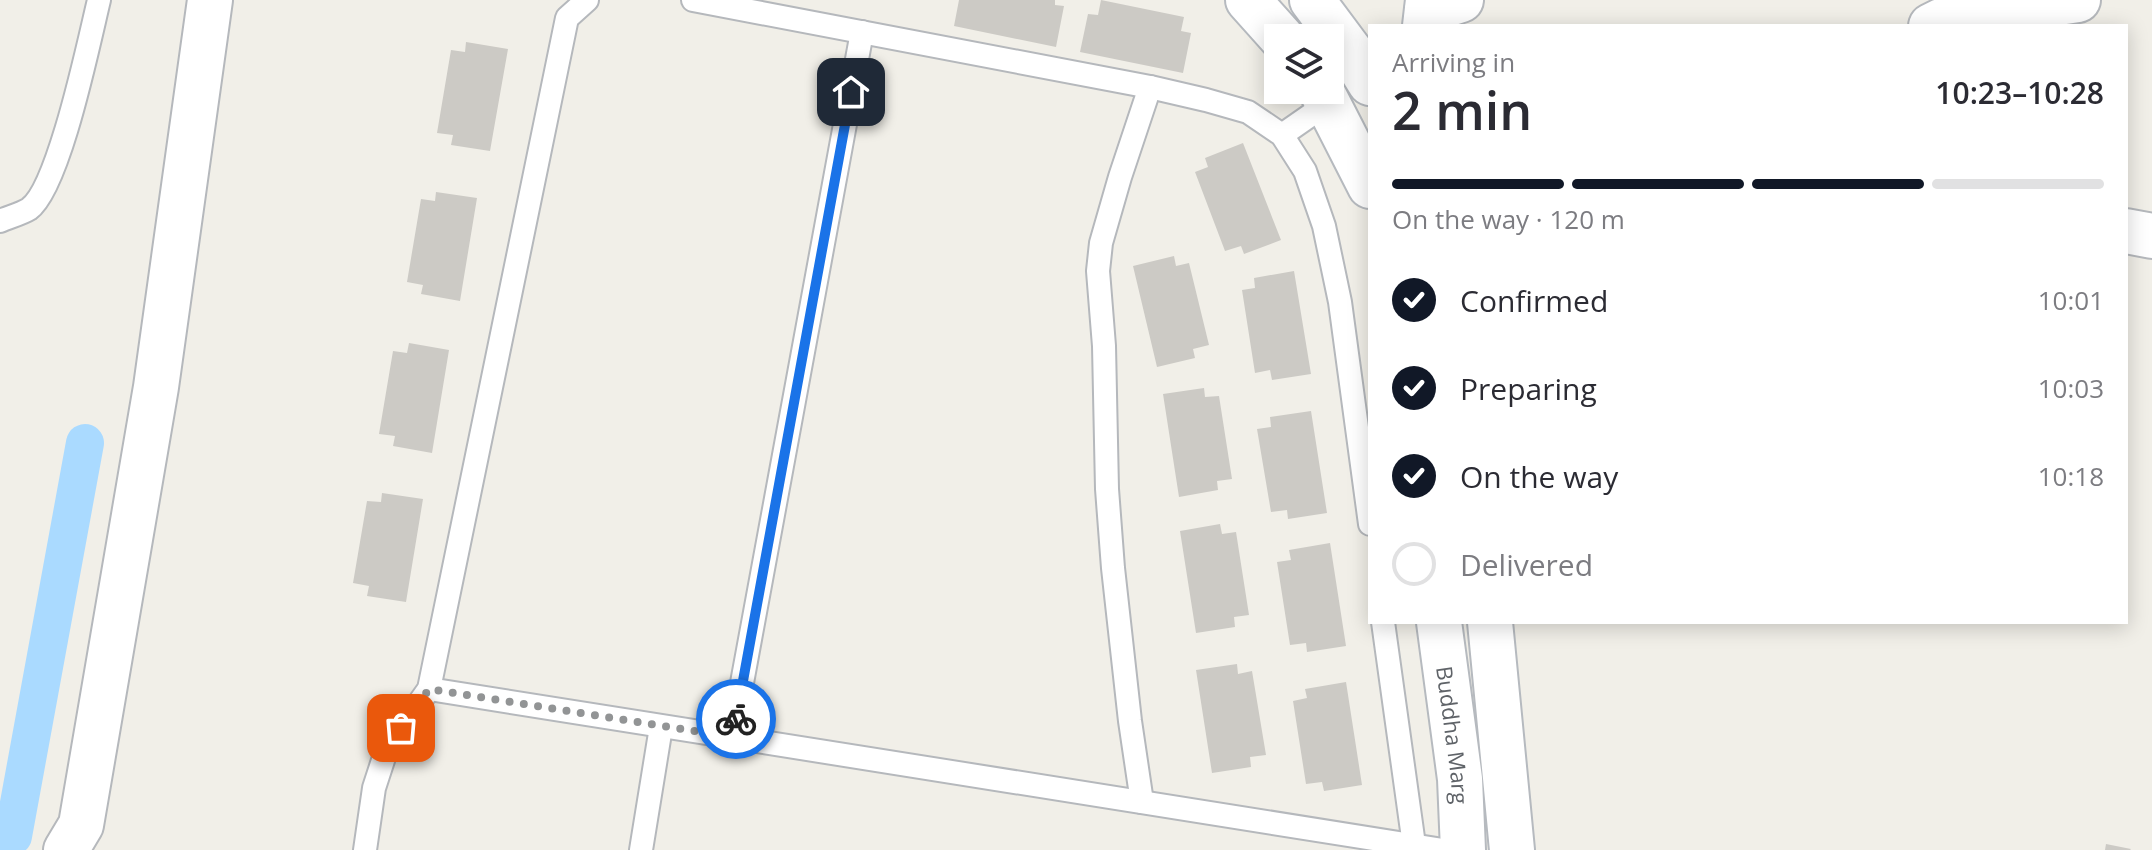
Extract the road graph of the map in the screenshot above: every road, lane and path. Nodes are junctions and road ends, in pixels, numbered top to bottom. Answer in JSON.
{"nodes":[{"id":1,"x":99,"y":0,"type":"edge"},
{"id":2,"x":210,"y":0,"type":"edge"},
{"id":3,"x":587,"y":0,"type":"edge"},
{"id":4,"x":693,"y":0,"type":"edge"},
{"id":5,"x":1248,"y":0,"type":"edge"},
{"id":6,"x":1312,"y":0,"type":"edge"},
{"id":7,"x":2081,"y":0,"type":"edge"},
{"id":8,"x":1269,"y":24,"type":"edge"},
{"id":9,"x":1935,"y":24,"type":"edge"},
{"id":10,"x":2081,"y":24,"type":"edge"},
{"id":11,"x":862,"y":32,"type":"junction"},
{"id":12,"x":1368,"y":80,"type":"edge"},
{"id":13,"x":1150,"y":87,"type":"junction"},
{"id":14,"x":1316,"y":104,"type":"edge"},
{"id":15,"x":1329,"y":104,"type":"edge"},
{"id":16,"x":1282,"y":135,"type":"junction"},
{"id":17,"x":1368,"y":182,"type":"edge"},
{"id":18,"x":0,"y":221,"type":"edge"},
{"id":19,"x":2128,"y":231,"type":"edge"},
{"id":20,"x":2152,"y":236,"type":"edge"},
{"id":21,"x":1368,"y":509,"type":"edge"},
{"id":22,"x":1383,"y":624,"type":"edge"},
{"id":23,"x":1439,"y":624,"type":"edge"},
{"id":24,"x":1490,"y":624,"type":"edge"},
{"id":25,"x":429,"y":689,"type":"junction"},
{"id":26,"x":661,"y":727,"type":"junction"},
{"id":27,"x":732,"y":737,"type":"junction"},
{"id":28,"x":1142,"y":802,"type":"junction"},
{"id":29,"x":1414,"y":845,"type":"junction"},
{"id":30,"x":66,"y":850,"type":"edge"},
{"id":31,"x":365,"y":850,"type":"edge"},
{"id":32,"x":641,"y":850,"type":"edge"},
{"id":33,"x":1443,"y":850,"type":"edge"},
{"id":34,"x":1463,"y":850,"type":"edge"},
{"id":35,"x":1512,"y":850,"type":"edge"}],
"edges":[{"from":1,"to":18,"type":"lane"},
{"from":2,"to":30,"type":"street"},
{"from":3,"to":25,"type":"lane"},
{"from":4,"to":11,"type":"lane"},
{"from":5,"to":8,"type":"street"},
{"from":6,"to":12,"type":"street"},
{"from":7,"to":9,"type":"street"},
{"from":7,"to":10,"type":"street"},
{"from":11,"to":13,"type":"lane"},
{"from":11,"to":27,"type":"lane"},
{"from":13,"to":16,"type":"lane"},
{"from":13,"to":28,"type":"lane"},
{"from":14,"to":16,"type":"lane"},
{"from":15,"to":17,"type":"street"},
{"from":16,"to":21,"type":"lane"},
{"from":19,"to":20,"type":"street"},
{"from":22,"to":29,"type":"lane"},
{"from":23,"to":34,"type":"street","name":"Buddha Marg"},
{"from":24,"to":35,"type":"street"},
{"from":25,"to":26,"type":"lane"},
{"from":25,"to":31,"type":"lane"},
{"from":26,"to":27,"type":"lane"},
{"from":26,"to":32,"type":"lane"},
{"from":27,"to":28,"type":"lane"},
{"from":28,"to":29,"type":"lane"},
{"from":29,"to":33,"type":"lane"}]}
